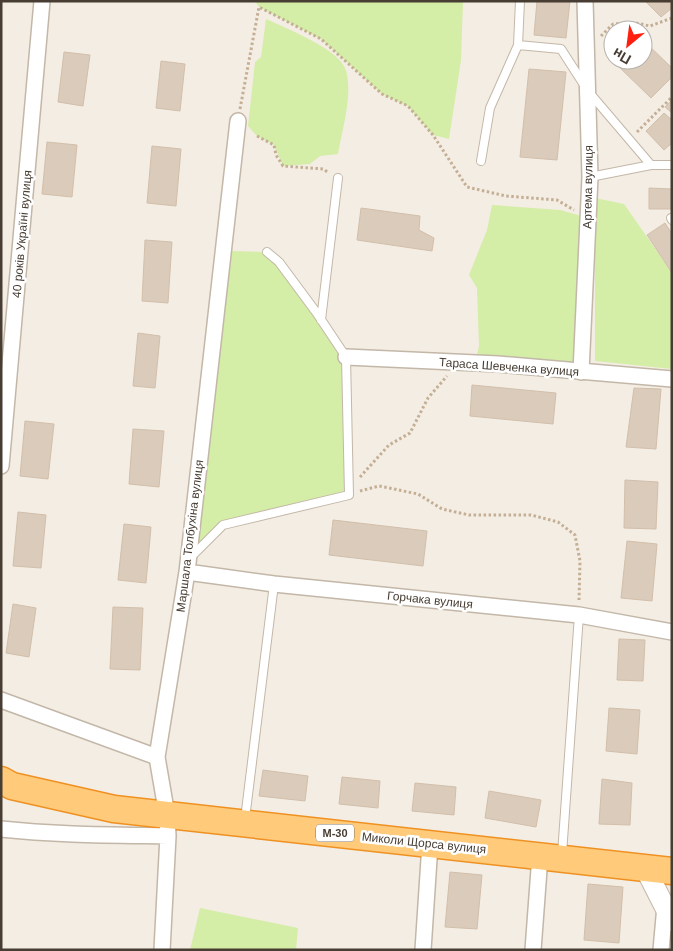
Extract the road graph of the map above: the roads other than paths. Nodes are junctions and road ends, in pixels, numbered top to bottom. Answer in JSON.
{"nodes":[{"id":1,"x":42,"y":1,"type":"edge"},
{"id":2,"x":520,"y":1,"type":"edge"},
{"id":3,"x":585,"y":1,"type":"edge"},
{"id":4,"x":518,"y":45,"type":"junction"},
{"id":5,"x":588,"y":91,"type":"junction"},
{"id":6,"x":238,"y":121,"type":"road end"},
{"id":7,"x":482,"y":161,"type":"dead end"},
{"id":8,"x":651,"y":165,"type":"junction"},
{"id":9,"x":672,"y":165,"type":"edge"},
{"id":10,"x":338,"y":178,"type":"road end"},
{"id":11,"x":590,"y":178,"type":"junction"},
{"id":12,"x":267,"y":252,"type":"dead end"},
{"id":13,"x":322,"y":320,"type":"junction"},
{"id":14,"x":346,"y":357,"type":"junction"},
{"id":15,"x":581,"y":372,"type":"junction"},
{"id":16,"x":672,"y":379,"type":"edge"},
{"id":17,"x":1,"y":466,"type":"edge"},
{"id":18,"x":188,"y":566,"type":"junction"},
{"id":19,"x":274,"y":584,"type":"junction"},
{"id":20,"x":579,"y":615,"type":"junction"},
{"id":21,"x":672,"y":632,"type":"edge"},
{"id":22,"x":1,"y":700,"type":"edge"},
{"id":23,"x":157,"y":758,"type":"junction"},
{"id":24,"x":1,"y":780,"type":"edge"},
{"id":25,"x":244,"y":824,"type":"junction"},
{"id":26,"x":167,"y":825,"type":"junction"},
{"id":27,"x":1,"y":829,"type":"edge"},
{"id":28,"x":430,"y":844,"type":"junction"},
{"id":29,"x":550,"y":857,"type":"junction"},
{"id":30,"x":645,"y":868,"type":"junction"},
{"id":31,"x":672,"y":871,"type":"edge"},
{"id":32,"x":668,"y":914,"type":"edge"},
{"id":33,"x":162,"y":950,"type":"edge"},
{"id":34,"x":423,"y":950,"type":"edge"},
{"id":35,"x":533,"y":950,"type":"edge"},
{"id":36,"x":661,"y":950,"type":"edge"}],
"edges":[{"from":1,"to":17,"type":"street","name":"40 років Україні вулиця"},
{"from":2,"to":4,"type":"lane"},
{"from":3,"to":5,"type":"street","name":"Артема вулиця"},
{"from":4,"to":5,"type":"lane"},
{"from":4,"to":7,"type":"lane"},
{"from":5,"to":8,"type":"lane"},
{"from":5,"to":11,"type":"street","name":"Артема вулиця"},
{"from":6,"to":18,"type":"street","name":"Маршала Толбухіна вулиця"},
{"from":8,"to":9,"type":"lane"},
{"from":8,"to":11,"type":"lane"},
{"from":10,"to":13,"type":"lane"},
{"from":11,"to":15,"type":"street","name":"Артема вулиця"},
{"from":12,"to":13,"type":"lane"},
{"from":13,"to":14,"type":"lane"},
{"from":14,"to":15,"type":"street","name":"Тараса Шевченка вулиця"},
{"from":14,"to":18,"type":"lane"},
{"from":15,"to":16,"type":"street","name":"Тараса Шевченка вулиця"},
{"from":18,"to":19,"type":"street","name":"Горчака вулиця"},
{"from":18,"to":23,"type":"street","name":"Маршала Толбухіна вулиця"},
{"from":19,"to":20,"type":"street","name":"Горчака вулиця"},
{"from":19,"to":25,"type":"lane"},
{"from":20,"to":21,"type":"street","name":"Горчака вулиця"},
{"from":20,"to":29,"type":"lane"},
{"from":22,"to":23,"type":"street"},
{"from":23,"to":26,"type":"street","name":"Маршала Толбухіна вулиця"},
{"from":24,"to":26,"type":"highway","name":"Миколи Щорса вулиця","number":"М-30"},
{"from":25,"to":26,"type":"highway","name":"Миколи Щорса вулиця","number":"М-30"},
{"from":25,"to":28,"type":"highway","name":"Миколи Щорса вулиця","number":"М-30"},
{"from":26,"to":27,"type":"street"},
{"from":26,"to":33,"type":"street","name":"Маршала Толбухіна вулиця"},
{"from":28,"to":29,"type":"highway","name":"Миколи Щорса вулиця","number":"М-30"},
{"from":28,"to":34,"type":"street"},
{"from":29,"to":30,"type":"highway","name":"Миколи Щорса вулиця","number":"М-30"},
{"from":29,"to":35,"type":"street"},
{"from":30,"to":31,"type":"highway","name":"Миколи Щорса вулиця","number":"М-30"},
{"from":30,"to":32,"type":"street"},
{"from":32,"to":36,"type":"street"}]}
